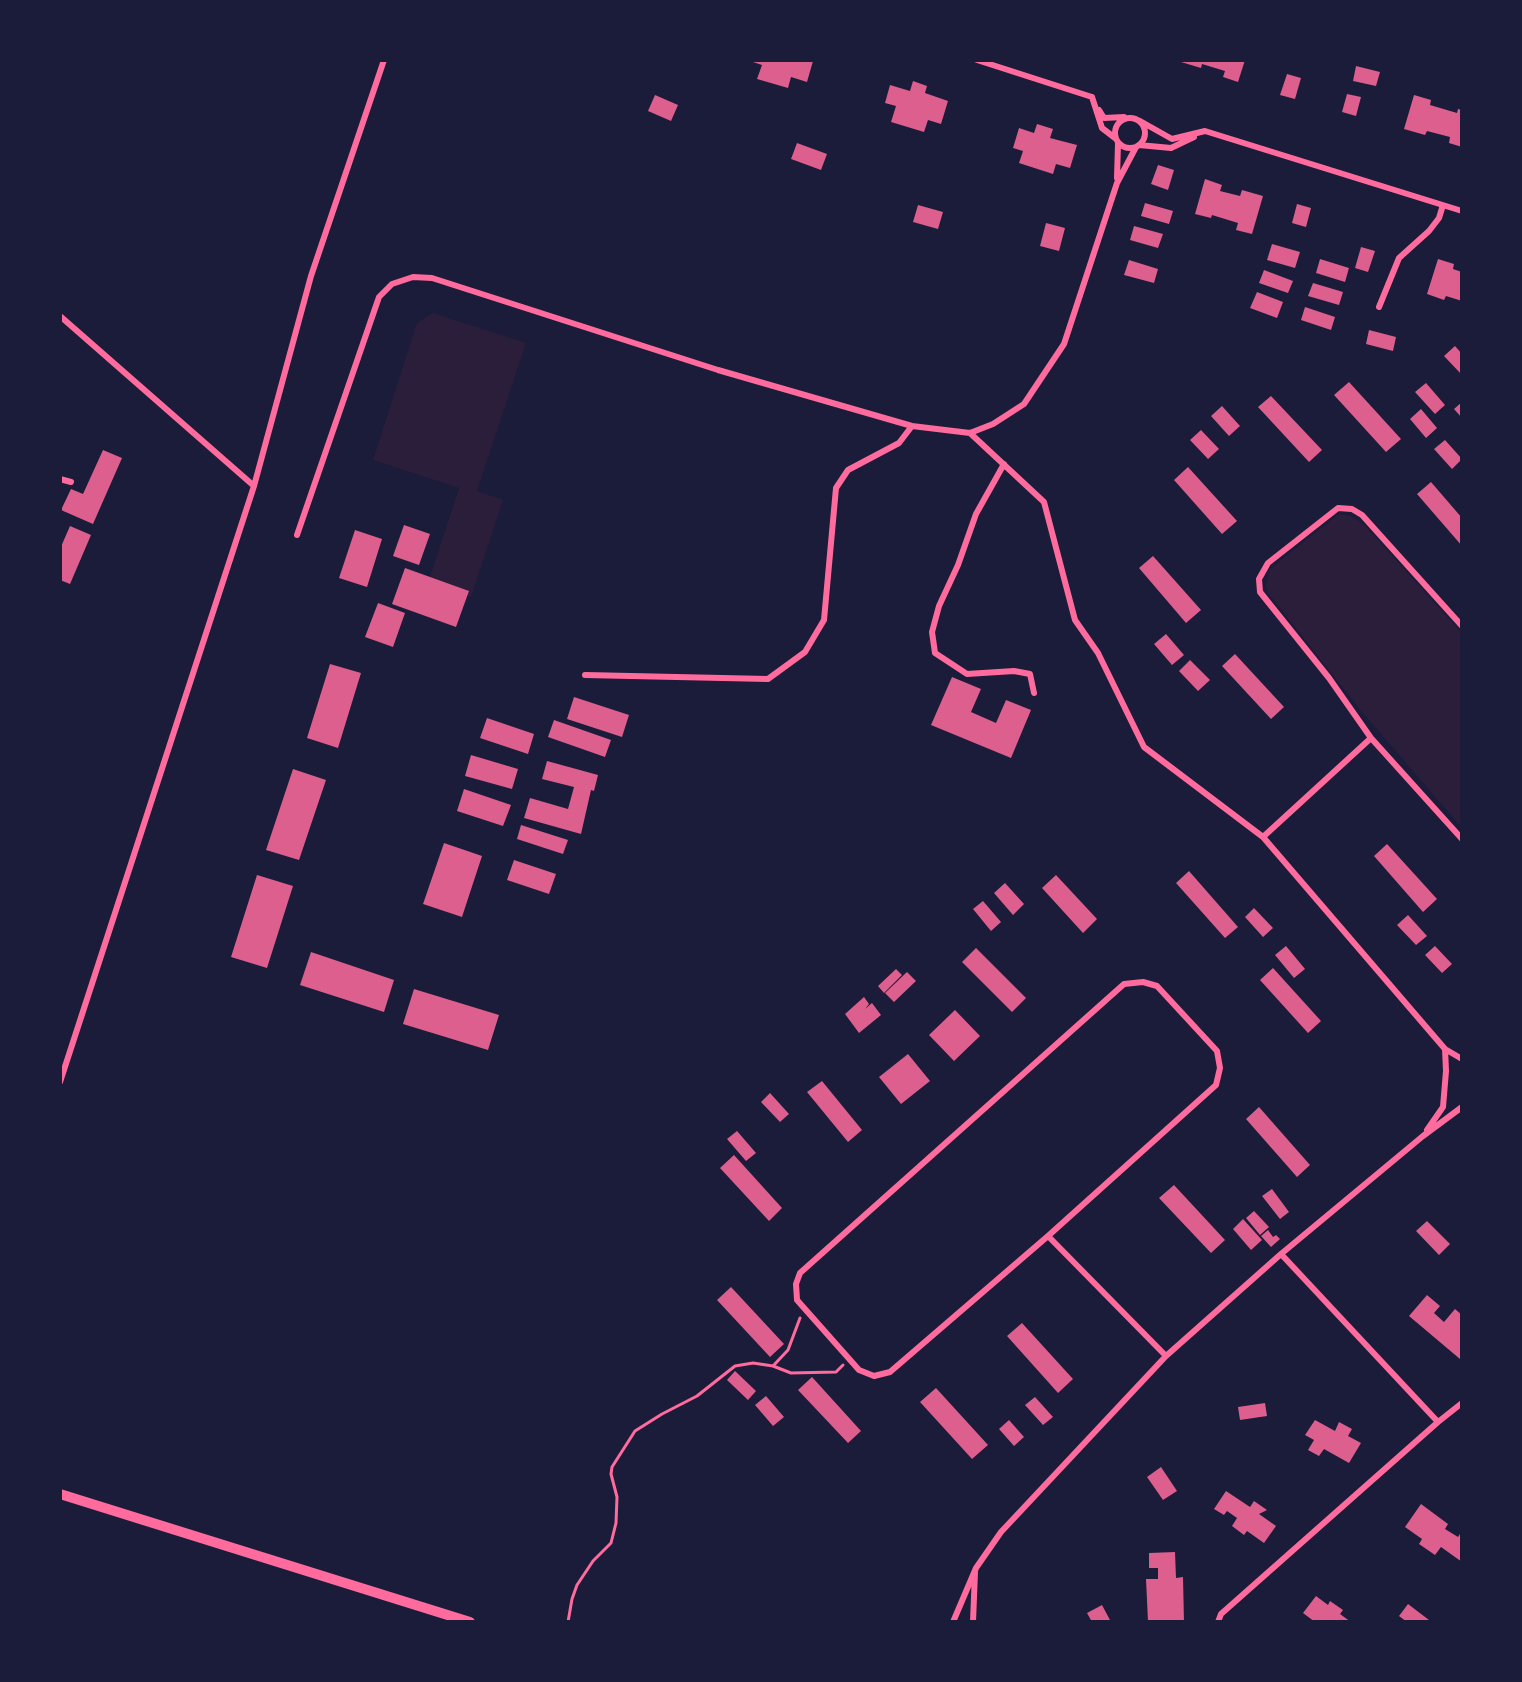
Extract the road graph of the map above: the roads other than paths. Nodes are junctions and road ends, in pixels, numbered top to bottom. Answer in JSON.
{"nodes":[{"id":1,"x":384,"y":60,"type":"edge"},
{"id":2,"x":977,"y":60,"type":"edge"},
{"id":3,"x":1092,"y":97,"type":"junction"},
{"id":4,"x":1128,"y":117,"type":"junction"},
{"id":5,"x":1140,"y":121,"type":"junction"},
{"id":6,"x":1205,"y":131,"type":"junction"},
{"id":7,"x":1116,"y":140,"type":"junction"},
{"id":8,"x":1138,"y":146,"type":"junction"},
{"id":9,"x":1117,"y":183,"type":"junction"},
{"id":10,"x":1443,"y":205,"type":"junction"},
{"id":11,"x":1462,"y":211,"type":"edge"},
{"id":12,"x":1379,"y":307,"type":"dead end"},
{"id":13,"x":60,"y":316,"type":"edge"},
{"id":14,"x":912,"y":426,"type":"junction"},
{"id":15,"x":970,"y":433,"type":"junction"},
{"id":16,"x":1004,"y":464,"type":"junction"},
{"id":17,"x":60,"y":479,"type":"edge"},
{"id":18,"x":71,"y":482,"type":"dead end"},
{"id":19,"x":254,"y":486,"type":"junction"},
{"id":20,"x":297,"y":535,"type":"dead end"},
{"id":21,"x":1462,"y":626,"type":"edge"},
{"id":22,"x":585,"y":675,"type":"dead end"},
{"id":23,"x":1034,"y":693,"type":"dead end"},
{"id":24,"x":1371,"y":738,"type":"junction"},
{"id":25,"x":1263,"y":837,"type":"junction"},
{"id":26,"x":1462,"y":839,"type":"edge"},
{"id":27,"x":1445,"y":1049,"type":"junction"},
{"id":28,"x":1462,"y":1059,"type":"edge"},
{"id":29,"x":60,"y":1082,"type":"edge"},
{"id":30,"x":1462,"y":1107,"type":"edge"},
{"id":31,"x":1423,"y":1136,"type":"junction"},
{"id":32,"x":1048,"y":1236,"type":"junction"},
{"id":33,"x":1281,"y":1254,"type":"junction"},
{"id":34,"x":1166,"y":1356,"type":"junction"},
{"id":35,"x":1462,"y":1403,"type":"edge"},
{"id":36,"x":1438,"y":1422,"type":"junction"},
{"id":37,"x":60,"y":1494,"type":"edge"},
{"id":38,"x":976,"y":1568,"type":"junction"},
{"id":39,"x":470,"y":1622,"type":"edge"},
{"id":40,"x":953,"y":1622,"type":"edge"},
{"id":41,"x":973,"y":1622,"type":"edge"},
{"id":42,"x":1218,"y":1622,"type":"edge"}],
"edges":[{"from":1,"to":19,"type":"street"},
{"from":2,"to":3,"type":"street"},
{"from":3,"to":4,"type":"street"},
{"from":3,"to":7,"type":"street"},
{"from":4,"to":5,"type":"street"},
{"from":4,"to":7,"type":"street"},
{"from":5,"to":6,"type":"street"},
{"from":5,"to":8,"type":"street"},
{"from":6,"to":8,"type":"street"},
{"from":6,"to":10,"type":"street"},
{"from":7,"to":8,"type":"street"},
{"from":7,"to":9,"type":"street"},
{"from":8,"to":9,"type":"street"},
{"from":9,"to":15,"type":"street"},
{"from":10,"to":11,"type":"street"},
{"from":10,"to":12,"type":"street"},
{"from":13,"to":19,"type":"street"},
{"from":14,"to":15,"type":"street"},
{"from":14,"to":20,"type":"street"},
{"from":14,"to":22,"type":"street"},
{"from":15,"to":16,"type":"street"},
{"from":16,"to":23,"type":"street"},
{"from":16,"to":25,"type":"street"},
{"from":17,"to":18,"type":"street"},
{"from":19,"to":29,"type":"street"},
{"from":21,"to":24,"type":"street"},
{"from":24,"to":25,"type":"street"},
{"from":24,"to":26,"type":"street"},
{"from":25,"to":27,"type":"street"},
{"from":27,"to":28,"type":"street"},
{"from":27,"to":31,"type":"street"},
{"from":30,"to":31,"type":"street"},
{"from":31,"to":33,"type":"street"},
{"from":32,"to":32,"type":"street"},
{"from":32,"to":34,"type":"street"},
{"from":33,"to":34,"type":"street"},
{"from":33,"to":36,"type":"street"},
{"from":34,"to":38,"type":"street"},
{"from":35,"to":36,"type":"street"},
{"from":36,"to":42,"type":"street"},
{"from":37,"to":39,"type":"street"},
{"from":38,"to":40,"type":"street"},
{"from":38,"to":41,"type":"street"}]}
